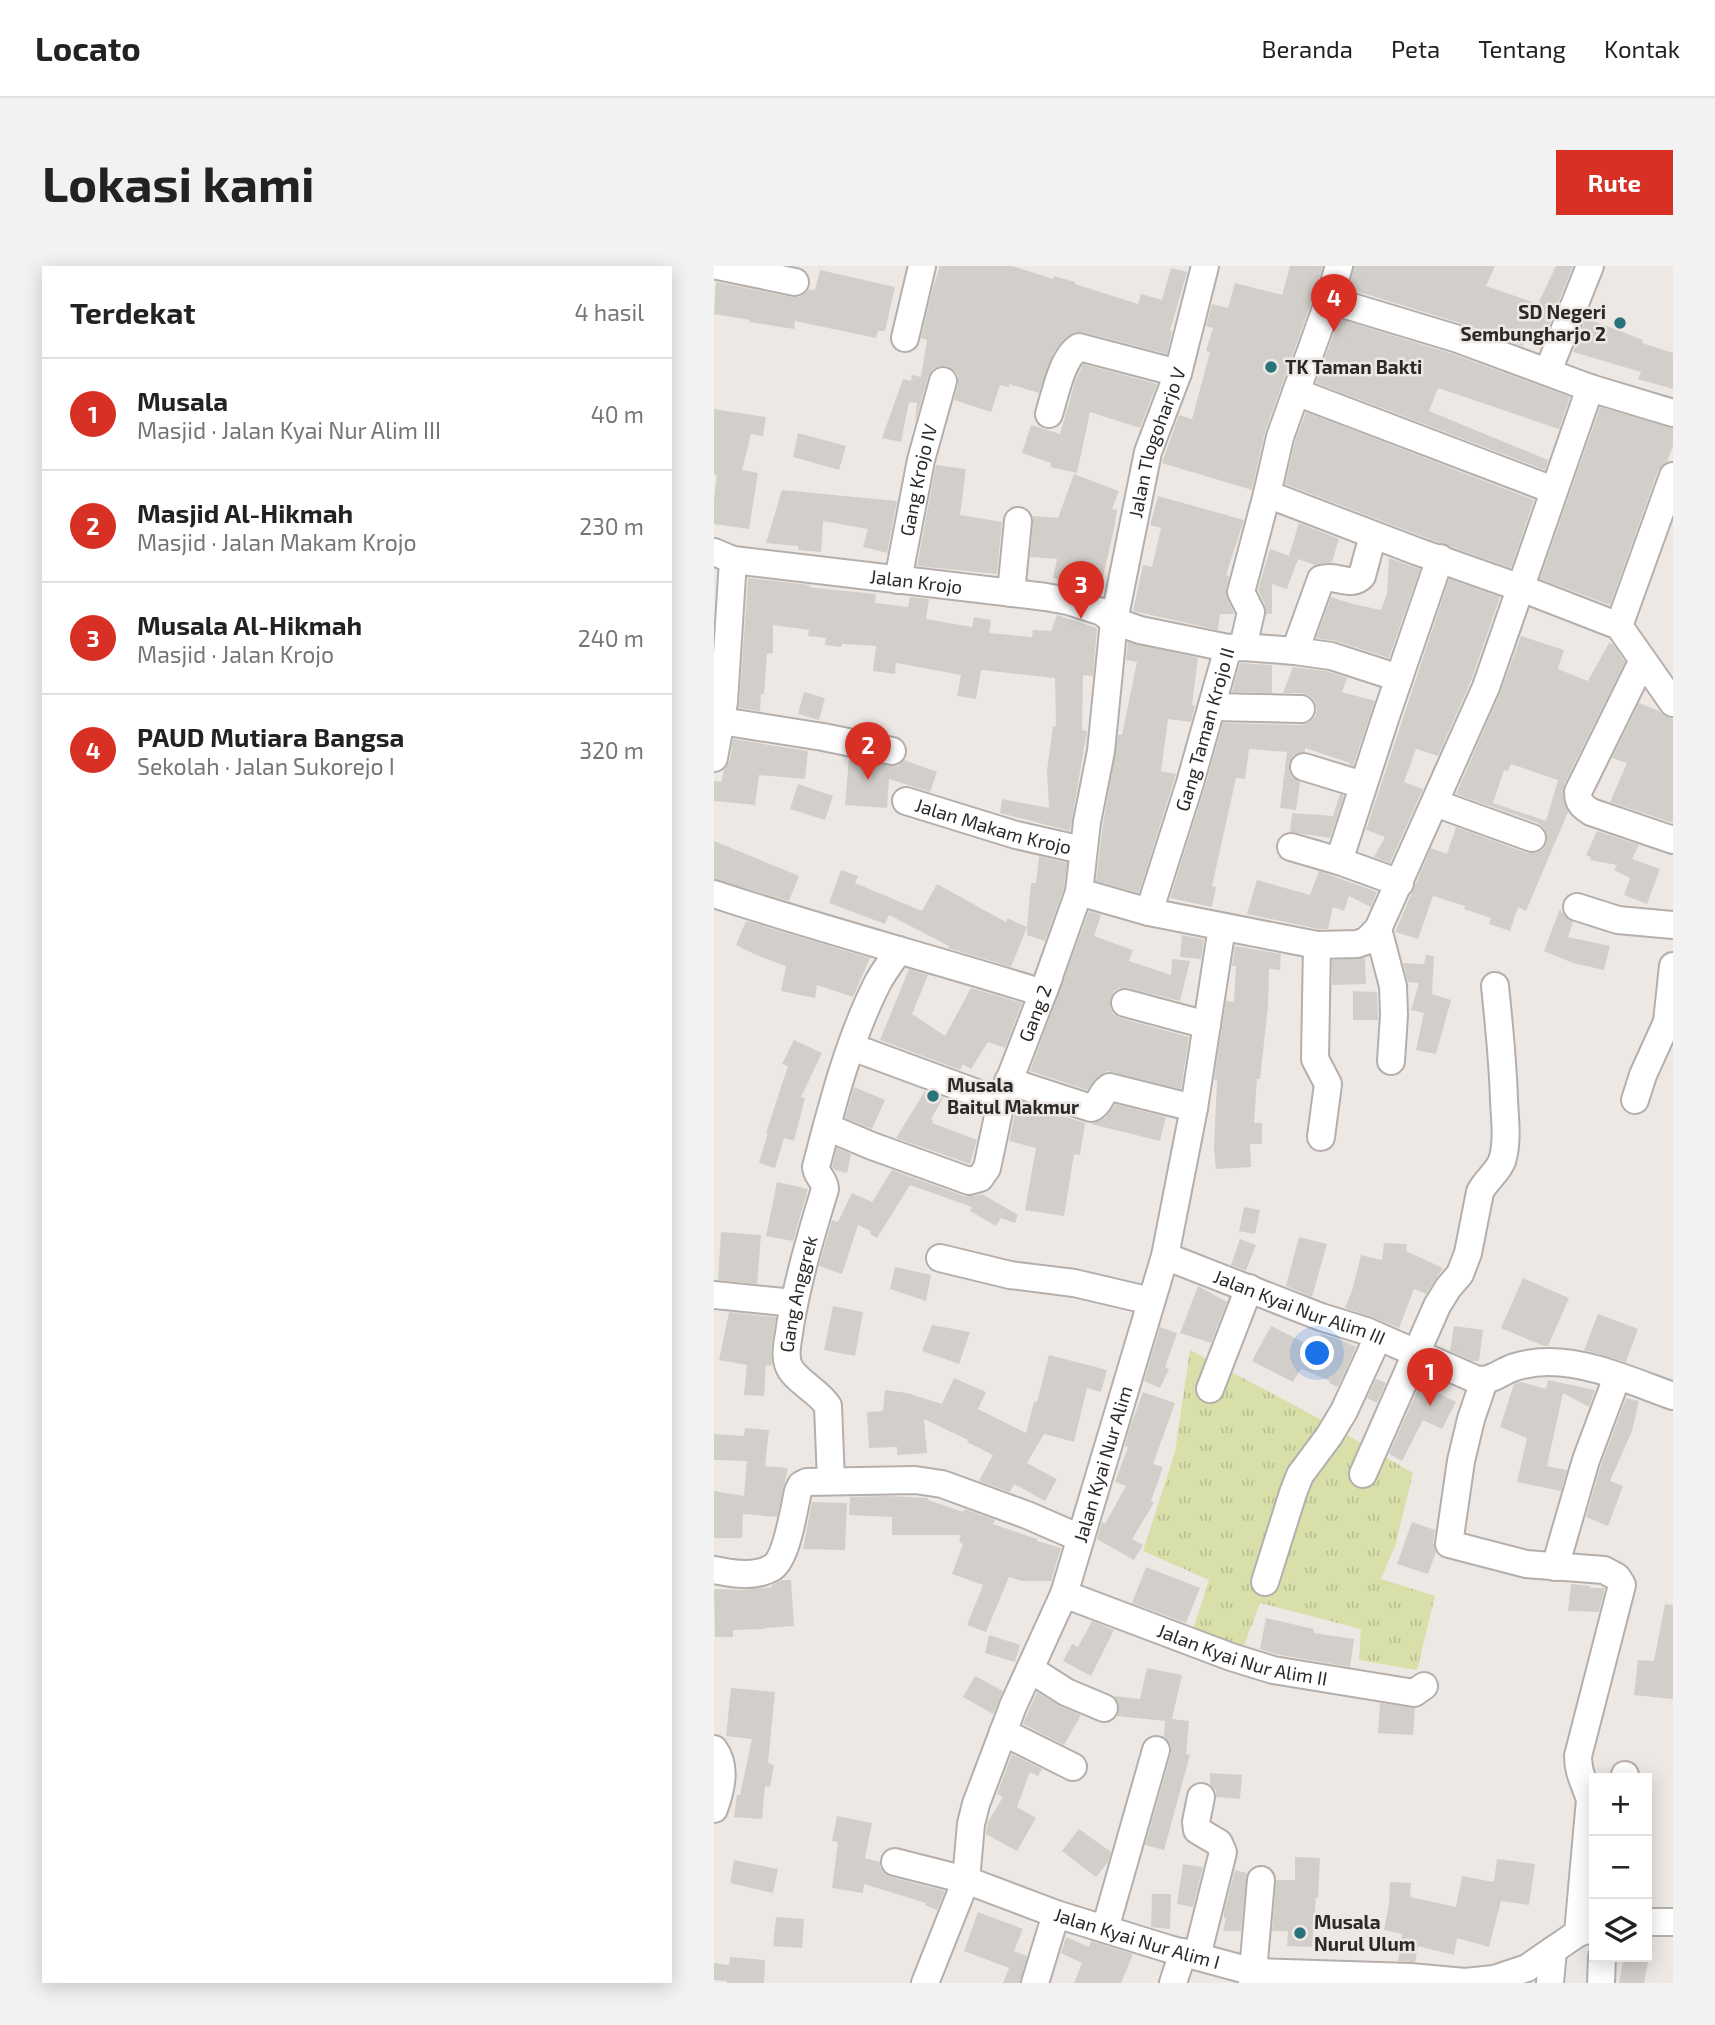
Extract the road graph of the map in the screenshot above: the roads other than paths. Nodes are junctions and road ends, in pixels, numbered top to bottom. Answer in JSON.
{"nodes":[{"id":1,"x":718,"y":266,"type":"edge"},
{"id":2,"x":922,"y":266,"type":"edge"},
{"id":3,"x":1205,"y":266,"type":"edge"},
{"id":4,"x":1339,"y":266,"type":"edge"},
{"id":5,"x":1590,"y":266,"type":"edge"},
{"id":6,"x":794,"y":282,"type":"dead end"},
{"id":7,"x":1329,"y":300,"type":"junction"},
{"id":8,"x":905,"y":338,"type":"dead end"},
{"id":9,"x":1548,"y":371,"type":"junction"},
{"id":10,"x":1178,"y":373,"type":"junction"},
{"id":11,"x":943,"y":381,"type":"dead end"},
{"id":12,"x":1590,"y":388,"type":"junction"},
{"id":13,"x":1296,"y":393,"type":"junction"},
{"id":14,"x":1673,"y":413,"type":"edge"},
{"id":15,"x":1049,"y":414,"type":"dead end"},
{"id":16,"x":1673,"y":476,"type":"edge"},
{"id":17,"x":1553,"y":490,"type":"junction"},
{"id":18,"x":1272,"y":496,"type":"junction"},
{"id":19,"x":1018,"y":521,"type":"dead end"},
{"id":20,"x":1373,"y":535,"type":"junction"},
{"id":21,"x":724,"y":556,"type":"edge"},
{"id":22,"x":1440,"y":558,"type":"junction"},
{"id":23,"x":898,"y":580,"type":"junction"},
{"id":24,"x":1521,"y":588,"type":"junction"},
{"id":25,"x":1012,"y":593,"type":"junction"},
{"id":26,"x":1114,"y":621,"type":"junction"},
{"id":27,"x":1619,"y":626,"type":"junction"},
{"id":28,"x":1235,"y":648,"type":"junction"},
{"id":29,"x":1295,"y":651,"type":"junction"},
{"id":30,"x":1642,"y":662,"type":"junction"},
{"id":31,"x":1399,"y":678,"type":"junction"},
{"id":32,"x":1673,"y":704,"type":"edge"},
{"id":33,"x":1212,"y":706,"type":"junction"},
{"id":34,"x":1301,"y":709,"type":"dead end"},
{"id":35,"x":722,"y":721,"type":"junction"},
{"id":36,"x":892,"y":751,"type":"dead end"},
{"id":37,"x":714,"y":758,"type":"edge"},
{"id":38,"x":1304,"y":767,"type":"dead end"},
{"id":39,"x":1363,"y":785,"type":"junction"},
{"id":40,"x":906,"y":801,"type":"dead end"},
{"id":41,"x":1435,"y":803,"type":"junction"},
{"id":42,"x":1532,"y":838,"type":"dead end"},
{"id":43,"x":1673,"y":840,"type":"edge"},
{"id":44,"x":1291,"y":847,"type":"dead end"},
{"id":45,"x":1082,"y":850,"type":"junction"},
{"id":46,"x":1339,"y":861,"type":"junction"},
{"id":47,"x":1400,"y":883,"type":"junction"},
{"id":48,"x":1079,"y":892,"type":"junction"},
{"id":49,"x":714,"y":894,"type":"edge"},
{"id":50,"x":1577,"y":907,"type":"dead end"},
{"id":51,"x":1149,"y":912,"type":"junction"},
{"id":52,"x":1673,"y":925,"type":"edge"},
{"id":53,"x":1222,"y":927,"type":"junction"},
{"id":54,"x":1378,"y":929,"type":"junction"},
{"id":55,"x":1317,"y":945,"type":"junction"},
{"id":56,"x":899,"y":950,"type":"junction"},
{"id":57,"x":1673,"y":966,"type":"edge"},
{"id":58,"x":1495,"y":986,"type":"dead end"},
{"id":59,"x":1043,"y":993,"type":"junction"},
{"id":60,"x":1125,"y":1003,"type":"dead end"},
{"id":61,"x":1207,"y":1024,"type":"junction"},
{"id":62,"x":852,"y":1047,"type":"junction"},
{"id":63,"x":1391,"y":1061,"type":"dead end"},
{"id":64,"x":1004,"y":1092,"type":"junction"},
{"id":65,"x":1635,"y":1100,"type":"dead end"},
{"id":66,"x":1194,"y":1108,"type":"junction"},
{"id":67,"x":827,"y":1126,"type":"junction"},
{"id":68,"x":1321,"y":1138,"type":"dead end"},
{"id":69,"x":1165,"y":1256,"type":"junction"},
{"id":70,"x":940,"y":1258,"type":"dead end"},
{"id":71,"x":1249,"y":1288,"type":"junction"},
{"id":72,"x":714,"y":1295,"type":"edge"},
{"id":73,"x":1151,"y":1301,"type":"junction"},
{"id":74,"x":794,"y":1303,"type":"junction"},
{"id":75,"x":1378,"y":1336,"type":"junction"},
{"id":76,"x":1416,"y":1354,"type":"junction"},
{"id":77,"x":1617,"y":1377,"type":"junction"},
{"id":78,"x":1484,"y":1381,"type":"junction"},
{"id":79,"x":1210,"y":1389,"type":"dead end"},
{"id":80,"x":1673,"y":1396,"type":"edge"},
{"id":81,"x":1363,"y":1474,"type":"dead end"},
{"id":82,"x":831,"y":1481,"type":"junction"},
{"id":83,"x":1080,"y":1538,"type":"junction"},
{"id":84,"x":1555,"y":1567,"type":"junction"},
{"id":85,"x":714,"y":1570,"type":"edge"},
{"id":86,"x":1265,"y":1582,"type":"dead end"},
{"id":87,"x":1065,"y":1594,"type":"junction"},
{"id":88,"x":1030,"y":1669,"type":"junction"},
{"id":89,"x":1424,"y":1686,"type":"dead end"},
{"id":90,"x":1104,"y":1708,"type":"dead end"},
{"id":91,"x":1003,"y":1731,"type":"junction"},
{"id":92,"x":714,"y":1749,"type":"edge"},
{"id":93,"x":1156,"y":1750,"type":"dead end"},
{"id":94,"x":1073,"y":1767,"type":"dead end"},
{"id":95,"x":1201,"y":1797,"type":"dead end"},
{"id":96,"x":714,"y":1809,"type":"edge"},
{"id":97,"x":895,"y":1862,"type":"dead end"},
{"id":98,"x":966,"y":1880,"type":"junction"},
{"id":99,"x":1261,"y":1880,"type":"dead end"},
{"id":100,"x":1056,"y":1914,"type":"junction"},
{"id":101,"x":1673,"y":1922,"type":"edge"},
{"id":102,"x":1652,"y":1923,"type":"edge"},
{"id":103,"x":1105,"y":1929,"type":"junction"},
{"id":104,"x":1586,"y":1931,"type":"edge"},
{"id":105,"x":1553,"y":1950,"type":"junction"},
{"id":106,"x":1190,"y":1954,"type":"junction"},
{"id":107,"x":1602,"y":1962,"type":"edge"},
{"id":108,"x":1253,"y":1977,"type":"edge"},
{"id":109,"x":1303,"y":1978,"type":"edge"},
{"id":110,"x":925,"y":1983,"type":"edge"},
{"id":111,"x":1035,"y":1983,"type":"edge"},
{"id":112,"x":1174,"y":1983,"type":"edge"},
{"id":113,"x":1550,"y":1983,"type":"edge"},
{"id":114,"x":1601,"y":1983,"type":"edge"}],
"edges":[{"from":1,"to":6,"type":"street"},
{"from":2,"to":8,"type":"street"},
{"from":3,"to":10,"type":"street","name":"Jalan Tlogoharjo V"},
{"from":4,"to":7,"type":"street"},
{"from":5,"to":9,"type":"street"},
{"from":7,"to":9,"type":"street"},
{"from":7,"to":13,"type":"street"},
{"from":9,"to":12,"type":"street"},
{"from":10,"to":15,"type":"street"},
{"from":10,"to":26,"type":"street","name":"Jalan Tlogoharjo V"},
{"from":11,"to":23,"type":"street","name":"Gang Krojo IV"},
{"from":12,"to":14,"type":"street"},
{"from":12,"to":17,"type":"street"},
{"from":13,"to":17,"type":"street"},
{"from":13,"to":18,"type":"street"},
{"from":16,"to":27,"type":"street"},
{"from":17,"to":24,"type":"street"},
{"from":18,"to":20,"type":"street"},
{"from":18,"to":28,"type":"street"},
{"from":19,"to":25,"type":"street"},
{"from":20,"to":22,"type":"street"},
{"from":20,"to":29,"type":"street"},
{"from":21,"to":23,"type":"street","name":"Jalan Krojo"},
{"from":21,"to":35,"type":"street"},
{"from":22,"to":24,"type":"street"},
{"from":22,"to":31,"type":"street"},
{"from":23,"to":25,"type":"street","name":"Jalan Krojo"},
{"from":24,"to":27,"type":"street"},
{"from":24,"to":41,"type":"street"},
{"from":25,"to":26,"type":"street","name":"Jalan Krojo"},
{"from":26,"to":28,"type":"street","name":"Jalan Krojo"},
{"from":26,"to":45,"type":"street","name":"Jalan Tlogoharjo V"},
{"from":27,"to":30,"type":"street"},
{"from":28,"to":29,"type":"street","name":"Gang Taman Krojo II"},
{"from":28,"to":33,"type":"street","name":"Gang Taman Krojo II"},
{"from":29,"to":31,"type":"street","name":"Gang Taman Krojo II"},
{"from":30,"to":32,"type":"street"},
{"from":30,"to":43,"type":"street"},
{"from":31,"to":39,"type":"street"},
{"from":33,"to":34,"type":"street"},
{"from":33,"to":51,"type":"street","name":"Gang Taman Krojo II"},
{"from":35,"to":36,"type":"street"},
{"from":35,"to":37,"type":"street"},
{"from":38,"to":39,"type":"street"},
{"from":39,"to":46,"type":"street"},
{"from":40,"to":45,"type":"street","name":"Jalan Makam Krojo"},
{"from":41,"to":42,"type":"street"},
{"from":41,"to":47,"type":"street"},
{"from":44,"to":46,"type":"street"},
{"from":45,"to":48,"type":"street","name":"Gang 2"},
{"from":46,"to":47,"type":"street"},
{"from":47,"to":54,"type":"street"},
{"from":48,"to":51,"type":"street"},
{"from":48,"to":59,"type":"street","name":"Gang 2"},
{"from":49,"to":56,"type":"street"},
{"from":50,"to":52,"type":"street"},
{"from":51,"to":53,"type":"street"},
{"from":53,"to":55,"type":"street"},
{"from":53,"to":61,"type":"street","name":"Jalan Kyai Nur Alim"},
{"from":54,"to":55,"type":"street"},
{"from":54,"to":63,"type":"street"},
{"from":55,"to":68,"type":"street"},
{"from":56,"to":59,"type":"street"},
{"from":56,"to":62,"type":"street","name":"Gang Anggrek"},
{"from":57,"to":65,"type":"street"},
{"from":58,"to":76,"type":"street"},
{"from":59,"to":64,"type":"street","name":"Gang 2"},
{"from":60,"to":61,"type":"street"},
{"from":61,"to":66,"type":"street","name":"Jalan Kyai Nur Alim"},
{"from":62,"to":64,"type":"street"},
{"from":62,"to":67,"type":"street","name":"Gang Anggrek"},
{"from":64,"to":66,"type":"street"},
{"from":64,"to":67,"type":"street","name":"Gang 2"},
{"from":66,"to":69,"type":"street","name":"Jalan Kyai Nur Alim"},
{"from":67,"to":74,"type":"street","name":"Gang Anggrek"},
{"from":69,"to":71,"type":"street","name":"Jalan Kyai Nur Alim III"},
{"from":69,"to":73,"type":"street","name":"Jalan Kyai Nur Alim"},
{"from":70,"to":73,"type":"street"},
{"from":71,"to":75,"type":"street","name":"Jalan Kyai Nur Alim III"},
{"from":71,"to":79,"type":"street"},
{"from":72,"to":74,"type":"street"},
{"from":73,"to":83,"type":"street","name":"Jalan Kyai Nur Alim"},
{"from":74,"to":82,"type":"street","name":"Gang Anggrek"},
{"from":75,"to":76,"type":"street","name":"Jalan Kyai Nur Alim III"},
{"from":75,"to":86,"type":"street"},
{"from":76,"to":78,"type":"street","name":"Jalan Kyai Nur Alim III"},
{"from":76,"to":81,"type":"street"},
{"from":77,"to":78,"type":"street"},
{"from":77,"to":80,"type":"street"},
{"from":77,"to":84,"type":"street"},
{"from":78,"to":84,"type":"street"},
{"from":82,"to":83,"type":"street"},
{"from":82,"to":85,"type":"street"},
{"from":83,"to":87,"type":"street","name":"Jalan Kyai Nur Alim"},
{"from":84,"to":104,"type":"street"},
{"from":87,"to":88,"type":"street","name":"Jalan Kyai Nur Alim"},
{"from":87,"to":89,"type":"street","name":"Jalan Kyai Nur Alim II"},
{"from":88,"to":90,"type":"street"},
{"from":88,"to":91,"type":"street","name":"Jalan Kyai Nur Alim"},
{"from":91,"to":94,"type":"street"},
{"from":91,"to":98,"type":"street","name":"Jalan Kyai Nur Alim"},
{"from":92,"to":96,"type":"street"},
{"from":93,"to":103,"type":"street"},
{"from":95,"to":106,"type":"street"},
{"from":97,"to":98,"type":"street","name":"Jalan Kyai Nur Alim I"},
{"from":98,"to":100,"type":"street","name":"Jalan Kyai Nur Alim I"},
{"from":98,"to":110,"type":"street","name":"Jalan Kyai Nur Alim"},
{"from":99,"to":108,"type":"street"},
{"from":100,"to":103,"type":"street","name":"Jalan Kyai Nur Alim I"},
{"from":100,"to":111,"type":"street"},
{"from":101,"to":102,"type":"street"},
{"from":103,"to":106,"type":"street","name":"Jalan Kyai Nur Alim I"},
{"from":104,"to":105,"type":"street","name":"Jalan Kyai Nur Alim I"},
{"from":105,"to":109,"type":"street","name":"Jalan Kyai Nur Alim I"},
{"from":105,"to":113,"type":"street"},
{"from":106,"to":108,"type":"street","name":"Jalan Kyai Nur Alim I"},
{"from":106,"to":112,"type":"street"},
{"from":107,"to":114,"type":"street"},
{"from":108,"to":109,"type":"street","name":"Jalan Kyai Nur Alim I"}]}
